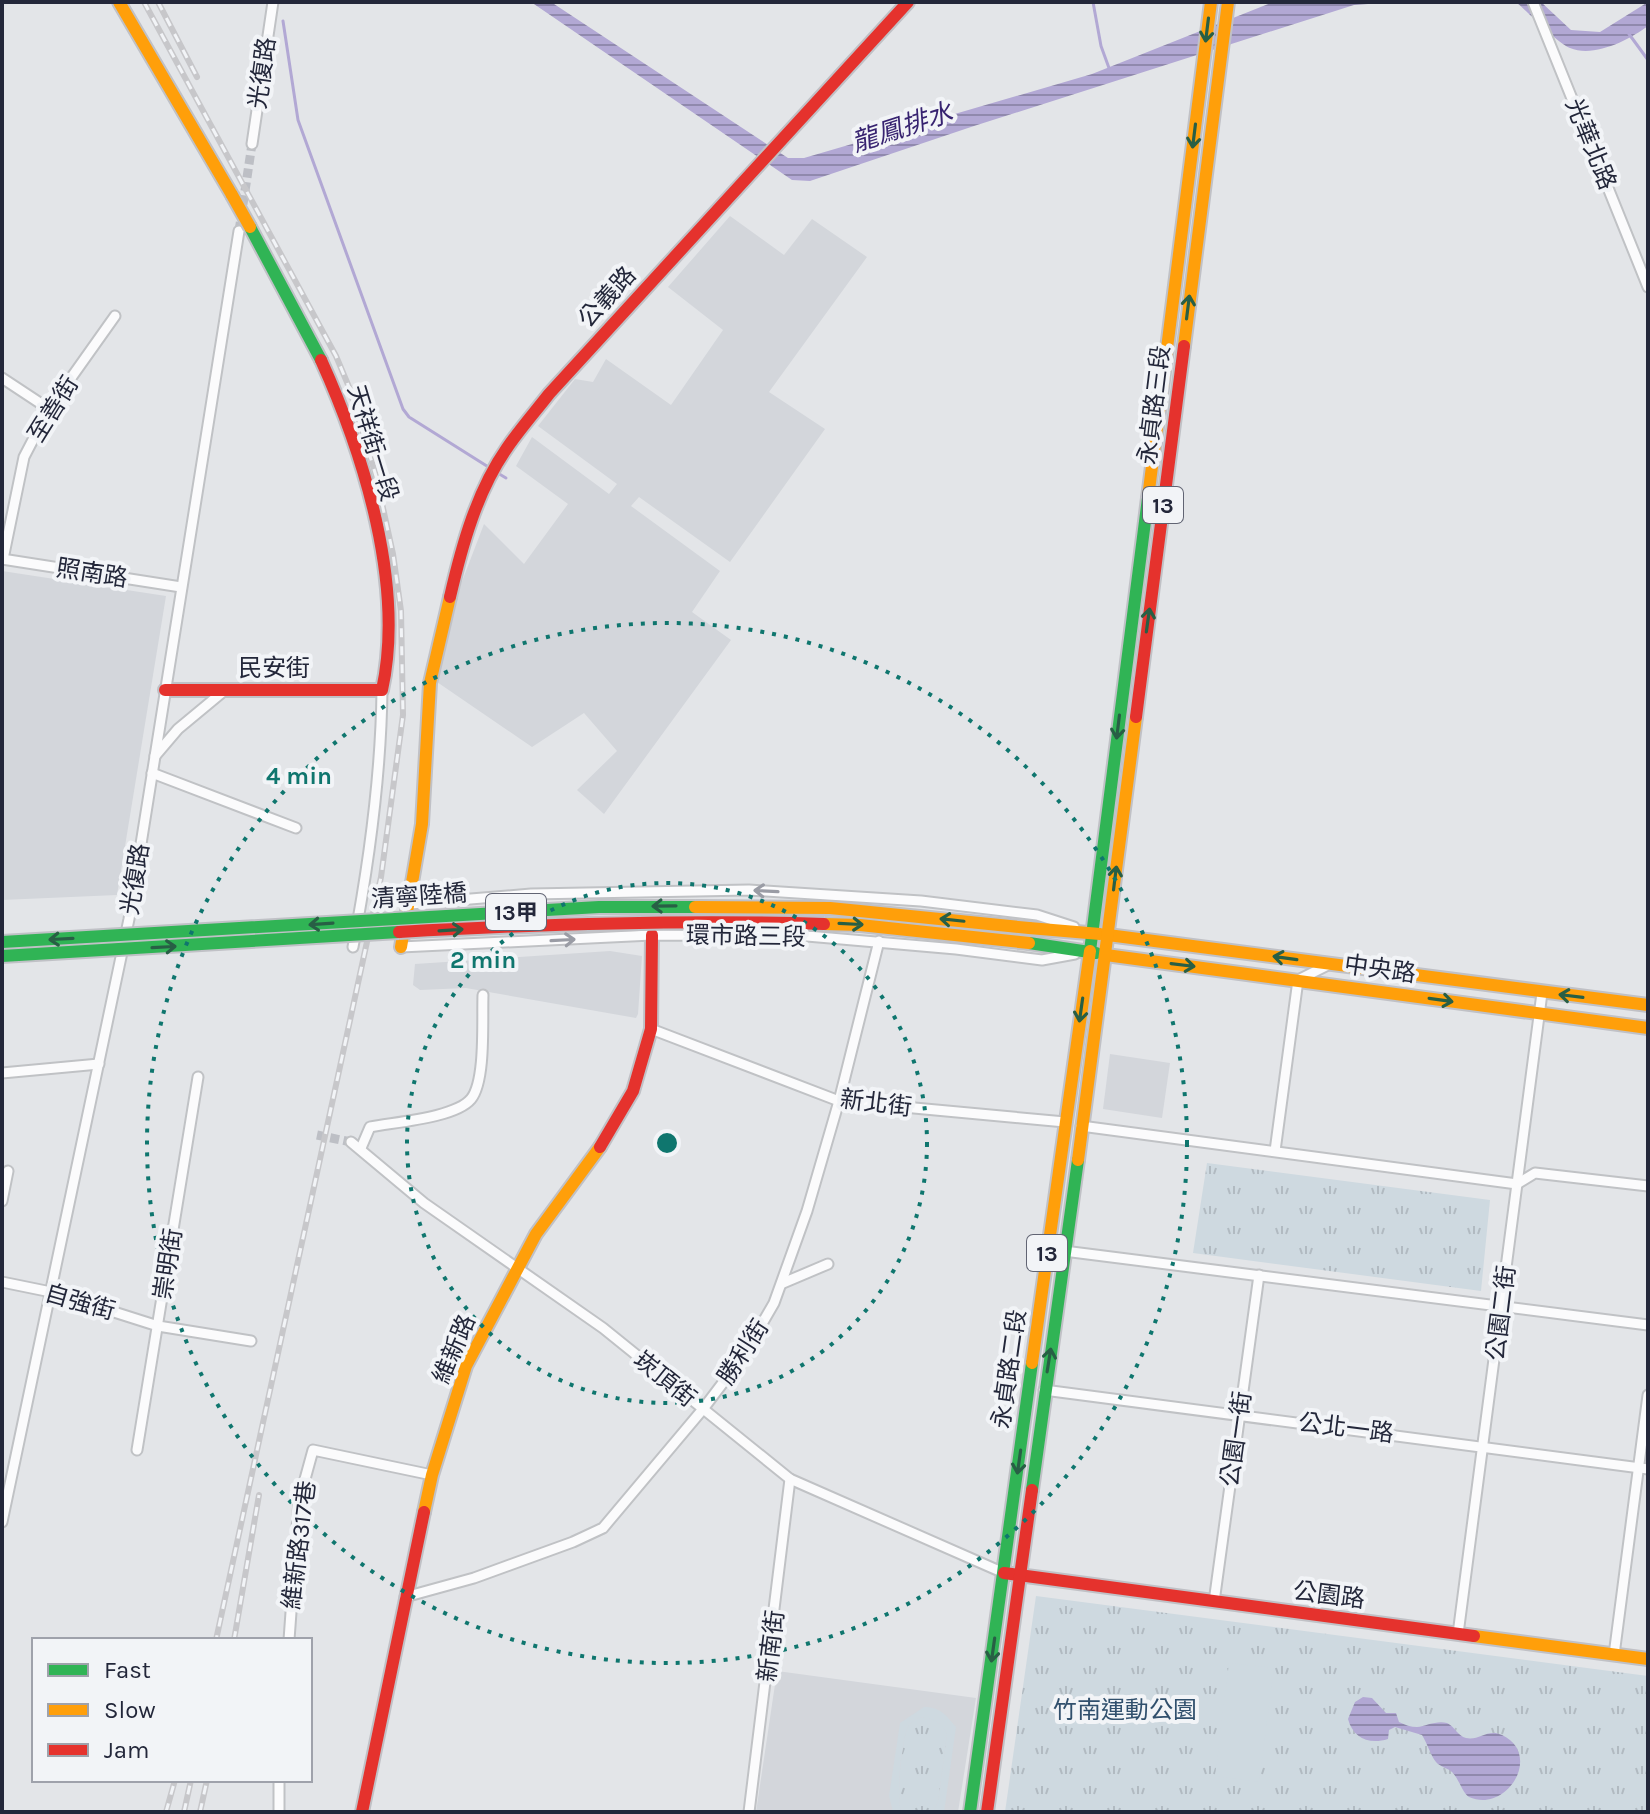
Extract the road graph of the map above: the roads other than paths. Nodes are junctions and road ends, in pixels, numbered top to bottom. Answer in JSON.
{"nodes":[{"id":1,"x":119,"y":2,"type":"edge"},
{"id":2,"x":273,"y":2,"type":"edge"},
{"id":3,"x":908,"y":2,"type":"edge"},
{"id":4,"x":1211,"y":2,"type":"edge"},
{"id":5,"x":1228,"y":2,"type":"edge"},
{"id":6,"x":1533,"y":2,"type":"edge"},
{"id":7,"x":252,"y":144,"type":"tunnel mouth"},
{"id":8,"x":244,"y":229,"type":"junction"},
{"id":9,"x":1644,"y":264,"type":"edge"},
{"id":10,"x":1648,"y":287,"type":"edge"},
{"id":11,"x":115,"y":316,"type":"dead end"},
{"id":12,"x":2,"y":378,"type":"edge"},
{"id":13,"x":49,"y":409,"type":"junction"},
{"id":14,"x":2,"y":559,"type":"edge"},
{"id":15,"x":181,"y":587,"type":"junction"},
{"id":16,"x":165,"y":690,"type":"junction"},
{"id":17,"x":225,"y":690,"type":"junction"},
{"id":18,"x":382,"y":690,"type":"junction"},
{"id":19,"x":155,"y":756,"type":"junction"},
{"id":20,"x":152,"y":773,"type":"junction"},
{"id":21,"x":296,"y":828,"type":"dead end"},
{"id":22,"x":702,"y":891,"type":"junction"},
{"id":23,"x":410,"y":904,"type":"junction"},
{"id":24,"x":1092,"y":933,"type":"junction"},
{"id":25,"x":652,"y":935,"type":"junction"},
{"id":26,"x":703,"y":935,"type":"junction"},
{"id":27,"x":1108,"y":935,"type":"junction"},
{"id":28,"x":879,"y":941,"type":"junction"},
{"id":29,"x":2,"y":942,"type":"edge"},
{"id":30,"x":353,"y":947,"type":"dead end"},
{"id":31,"x":401,"y":947,"type":"joint"},
{"id":32,"x":1090,"y":952,"type":"junction"},
{"id":33,"x":1106,"y":955,"type":"junction"},
{"id":34,"x":2,"y":956,"type":"edge"},
{"id":35,"x":1331,"y":964,"type":"junction"},
{"id":36,"x":1298,"y":980,"type":"junction"},
{"id":37,"x":1542,"y":993,"type":"junction"},
{"id":38,"x":483,"y":995,"type":"dead end"},
{"id":39,"x":1648,"y":1005,"type":"edge"},
{"id":40,"x":1539,"y":1014,"type":"junction"},
{"id":41,"x":1648,"y":1028,"type":"edge"},
{"id":42,"x":651,"y":1029,"type":"junction"},
{"id":43,"x":99,"y":1064,"type":"junction"},
{"id":44,"x":2,"y":1073,"type":"edge"},
{"id":45,"x":198,"y":1077,"type":"dead end"},
{"id":46,"x":839,"y":1101,"type":"junction"},
{"id":47,"x":1065,"y":1122,"type":"junction"},
{"id":48,"x":1081,"y":1126,"type":"junction"},
{"id":49,"x":351,"y":1142,"type":"tunnel mouth"},
{"id":50,"x":361,"y":1148,"type":"junction"},
{"id":51,"x":1275,"y":1151,"type":"junction"},
{"id":52,"x":8,"y":1171,"type":"dead end"},
{"id":53,"x":1517,"y":1184,"type":"junction"},
{"id":54,"x":1648,"y":1186,"type":"edge"},
{"id":55,"x":2,"y":1201,"type":"edge"},
{"id":56,"x":1064,"y":1251,"type":"junction"},
{"id":57,"x":828,"y":1264,"type":"dead end"},
{"id":58,"x":517,"y":1269,"type":"junction"},
{"id":59,"x":1259,"y":1275,"type":"junction"},
{"id":60,"x":2,"y":1282,"type":"edge"},
{"id":61,"x":783,"y":1283,"type":"junction"},
{"id":62,"x":51,"y":1292,"type":"junction"},
{"id":63,"x":1501,"y":1306,"type":"junction"},
{"id":64,"x":1039,"y":1316,"type":"junction"},
{"id":65,"x":1055,"y":1318,"type":"junction"},
{"id":66,"x":1648,"y":1325,"type":"edge"},
{"id":67,"x":158,"y":1326,"type":"junction"},
{"id":68,"x":251,"y":1341,"type":"dead end"},
{"id":69,"x":1044,"y":1390,"type":"junction"},
{"id":70,"x":1648,"y":1395,"type":"edge"},
{"id":71,"x":703,"y":1409,"type":"junction"},
{"id":72,"x":1240,"y":1414,"type":"junction"},
{"id":73,"x":1483,"y":1445,"type":"junction"},
{"id":74,"x":137,"y":1450,"type":"dead end"},
{"id":75,"x":1644,"y":1468,"type":"edge"},
{"id":76,"x":432,"y":1475,"type":"junction"},
{"id":77,"x":790,"y":1479,"type":"junction"},
{"id":78,"x":2,"y":1522,"type":"edge"},
{"id":79,"x":1004,"y":1573,"type":"junction"},
{"id":80,"x":1020,"y":1577,"type":"junction"},
{"id":81,"x":405,"y":1597,"type":"junction"},
{"id":82,"x":1214,"y":1602,"type":"junction"},
{"id":83,"x":1458,"y":1634,"type":"junction"},
{"id":84,"x":289,"y":1638,"type":"edge"},
{"id":85,"x":1614,"y":1655,"type":"junction"},
{"id":86,"x":1648,"y":1659,"type":"edge"},
{"id":87,"x":279,"y":1782,"type":"edge"},
{"id":88,"x":279,"y":1812,"type":"edge"},
{"id":89,"x":362,"y":1812,"type":"edge"},
{"id":90,"x":749,"y":1812,"type":"edge"},
{"id":91,"x":970,"y":1812,"type":"edge"},
{"id":92,"x":987,"y":1812,"type":"edge"}],
"edges":[{"from":1,"to":8,"type":"main road","name":"天祥街一段","bridge":true},
{"from":2,"to":7,"type":"street","name":"光復路"},
{"from":3,"to":23,"type":"main road","name":"公義路"},
{"from":4,"to":24,"type":"main road","name":"永貞路三段","number":"13","one_way":true},
{"from":27,"to":5,"type":"main road","name":"永貞路三段","number":"13","one_way":true},
{"from":6,"to":9,"type":"street","name":"光華北路"},
{"from":8,"to":15,"type":"street","name":"光復路"},
{"from":8,"to":18,"type":"main road","name":"天祥街一段"},
{"from":9,"to":10,"type":"street","name":"光華北路"},
{"from":11,"to":13,"type":"street","name":"至善街"},
{"from":12,"to":13,"type":"street"},
{"from":13,"to":14,"type":"street","name":"至善街"},
{"from":14,"to":15,"type":"street","name":"照南路"},
{"from":15,"to":16,"type":"street","name":"光復路"},
{"from":16,"to":17,"type":"main road","name":"民安街"},
{"from":16,"to":19,"type":"street","name":"光復路"},
{"from":17,"to":18,"type":"main road","name":"民安街"},
{"from":17,"to":19,"type":"street"},
{"from":18,"to":30,"type":"street","name":"天祥街一段"},
{"from":19,"to":20,"type":"street","name":"光復路"},
{"from":20,"to":21,"type":"street"},
{"from":20,"to":43,"type":"street","name":"光復路"},
{"from":22,"to":23,"type":"street","name":"環市路三段"},
{"from":24,"to":22,"type":"street","name":"環市路三段","one_way":true},
{"from":22,"to":26,"type":"street"},
{"from":23,"to":31,"type":"main road"},
{"from":24,"to":27,"type":"main road","number":"13甲"},
{"from":24,"to":29,"type":"main road","name":"清寧陸橋","number":"13甲","one_way":true,"bridge":true},
{"from":24,"to":32,"type":"main road","name":"永貞路二段","number":"13"},
{"from":25,"to":26,"type":"street","name":"環市路三段"},
{"from":31,"to":25,"type":"street","name":"環市路三段","one_way":true},
{"from":25,"to":42,"type":"main road","name":"維新路"},
{"from":26,"to":28,"type":"street","name":"環市路三段"},
{"from":27,"to":33,"type":"main road","name":"永貞路三段","number":"13"},
{"from":35,"to":27,"type":"main road","name":"中央路","one_way":true},
{"from":28,"to":32,"type":"street","name":"環市路三段"},
{"from":28,"to":46,"type":"street","name":"勝利街"},
{"from":32,"to":33,"type":"main road","number":"13甲"},
{"from":34,"to":32,"type":"main road","name":"清寧陸橋","number":"13甲","one_way":true,"bridge":true},
{"from":32,"to":47,"type":"main road","name":"永貞路二段","number":"13","one_way":true},
{"from":33,"to":36,"type":"main road","name":"中央路","one_way":true},
{"from":33,"to":48,"type":"main road","name":"永貞路二段","number":"13"},
{"from":35,"to":36,"type":"street"},
{"from":35,"to":37,"type":"main road","name":"中央路"},
{"from":36,"to":40,"type":"main road","name":"中央路","one_way":true},
{"from":36,"to":51,"type":"street"},
{"from":39,"to":37,"type":"main road","name":"中央路","one_way":true},
{"from":37,"to":40,"type":"street","name":"公園二街"},
{"from":38,"to":50,"type":"street"},
{"from":40,"to":41,"type":"main road","name":"中央路"},
{"from":40,"to":53,"type":"street","name":"公園二街"},
{"from":42,"to":46,"type":"street","name":"新北街"},
{"from":42,"to":58,"type":"main road","name":"維新路"},
{"from":43,"to":44,"type":"street"},
{"from":43,"to":62,"type":"street","name":"光復路"},
{"from":45,"to":67,"type":"street","name":"崇明街"},
{"from":46,"to":47,"type":"street","name":"新北街"},
{"from":46,"to":61,"type":"street","name":"勝利街"},
{"from":47,"to":64,"type":"main road","name":"永貞路二段","number":"13"},
{"from":48,"to":51,"type":"street"},
{"from":48,"to":56,"type":"main road","name":"永貞路二段","number":"13"},
{"from":49,"to":50,"type":"street","name":"崁頂街"},
{"from":50,"to":58,"type":"street","name":"崁頂街"},
{"from":51,"to":53,"type":"street"},
{"from":52,"to":55,"type":"street"},
{"from":53,"to":54,"type":"street"},
{"from":53,"to":63,"type":"street","name":"公園二街"},
{"from":56,"to":59,"type":"street"},
{"from":56,"to":65,"type":"main road","name":"永貞路二段","number":"13"},
{"from":57,"to":61,"type":"street"},
{"from":58,"to":71,"type":"street","name":"崁頂街"},
{"from":58,"to":76,"type":"main road","name":"維新路"},
{"from":59,"to":63,"type":"street"},
{"from":59,"to":72,"type":"street","name":"公園一街"},
{"from":60,"to":62,"type":"street","name":"自強街"},
{"from":61,"to":71,"type":"street","name":"勝利街"},
{"from":62,"to":67,"type":"street","name":"自強街"},
{"from":62,"to":78,"type":"street","name":"光復路"},
{"from":63,"to":66,"type":"street"},
{"from":63,"to":73,"type":"street","name":"公園二街"},
{"from":64,"to":65,"type":"main road"},
{"from":64,"to":79,"type":"main road","name":"永貞路二段","number":"13","one_way":true},
{"from":69,"to":65,"type":"main road","name":"永貞路二段","number":"13","one_way":true},
{"from":67,"to":68,"type":"street","name":"自強街"},
{"from":67,"to":74,"type":"street","name":"崇明街"},
{"from":69,"to":72,"type":"street","name":"公北一路"},
{"from":69,"to":80,"type":"main road","name":"永貞路二段","number":"13"},
{"from":70,"to":75,"type":"street"},
{"from":71,"to":77,"type":"street","name":"崁頂街"},
{"from":71,"to":81,"type":"street","name":"勝利街"},
{"from":72,"to":73,"type":"street","name":"公北一路"},
{"from":72,"to":82,"type":"street","name":"公園一街"},
{"from":73,"to":75,"type":"street","name":"公北一路"},
{"from":73,"to":83,"type":"street","name":"公園二街"},
{"from":75,"to":85,"type":"street"},
{"from":76,"to":81,"type":"main road","name":"維新路"},
{"from":76,"to":84,"type":"street","name":"維新路317巷"},
{"from":77,"to":79,"type":"street","name":"崁頂街"},
{"from":77,"to":90,"type":"street","name":"新南街"},
{"from":79,"to":80,"type":"main road","name":"公園路"},
{"from":79,"to":91,"type":"main road","name":"永貞路二段","number":"13","one_way":true},
{"from":80,"to":82,"type":"main road","name":"公園路"},
{"from":80,"to":92,"type":"main road","name":"永貞路二段","number":"13"},
{"from":81,"to":89,"type":"main road","name":"維新路"},
{"from":82,"to":83,"type":"main road","name":"公園路"},
{"from":83,"to":85,"type":"main road","name":"公園路"},
{"from":85,"to":86,"type":"main road","name":"公園路"},
{"from":87,"to":88,"type":"street"}]}
